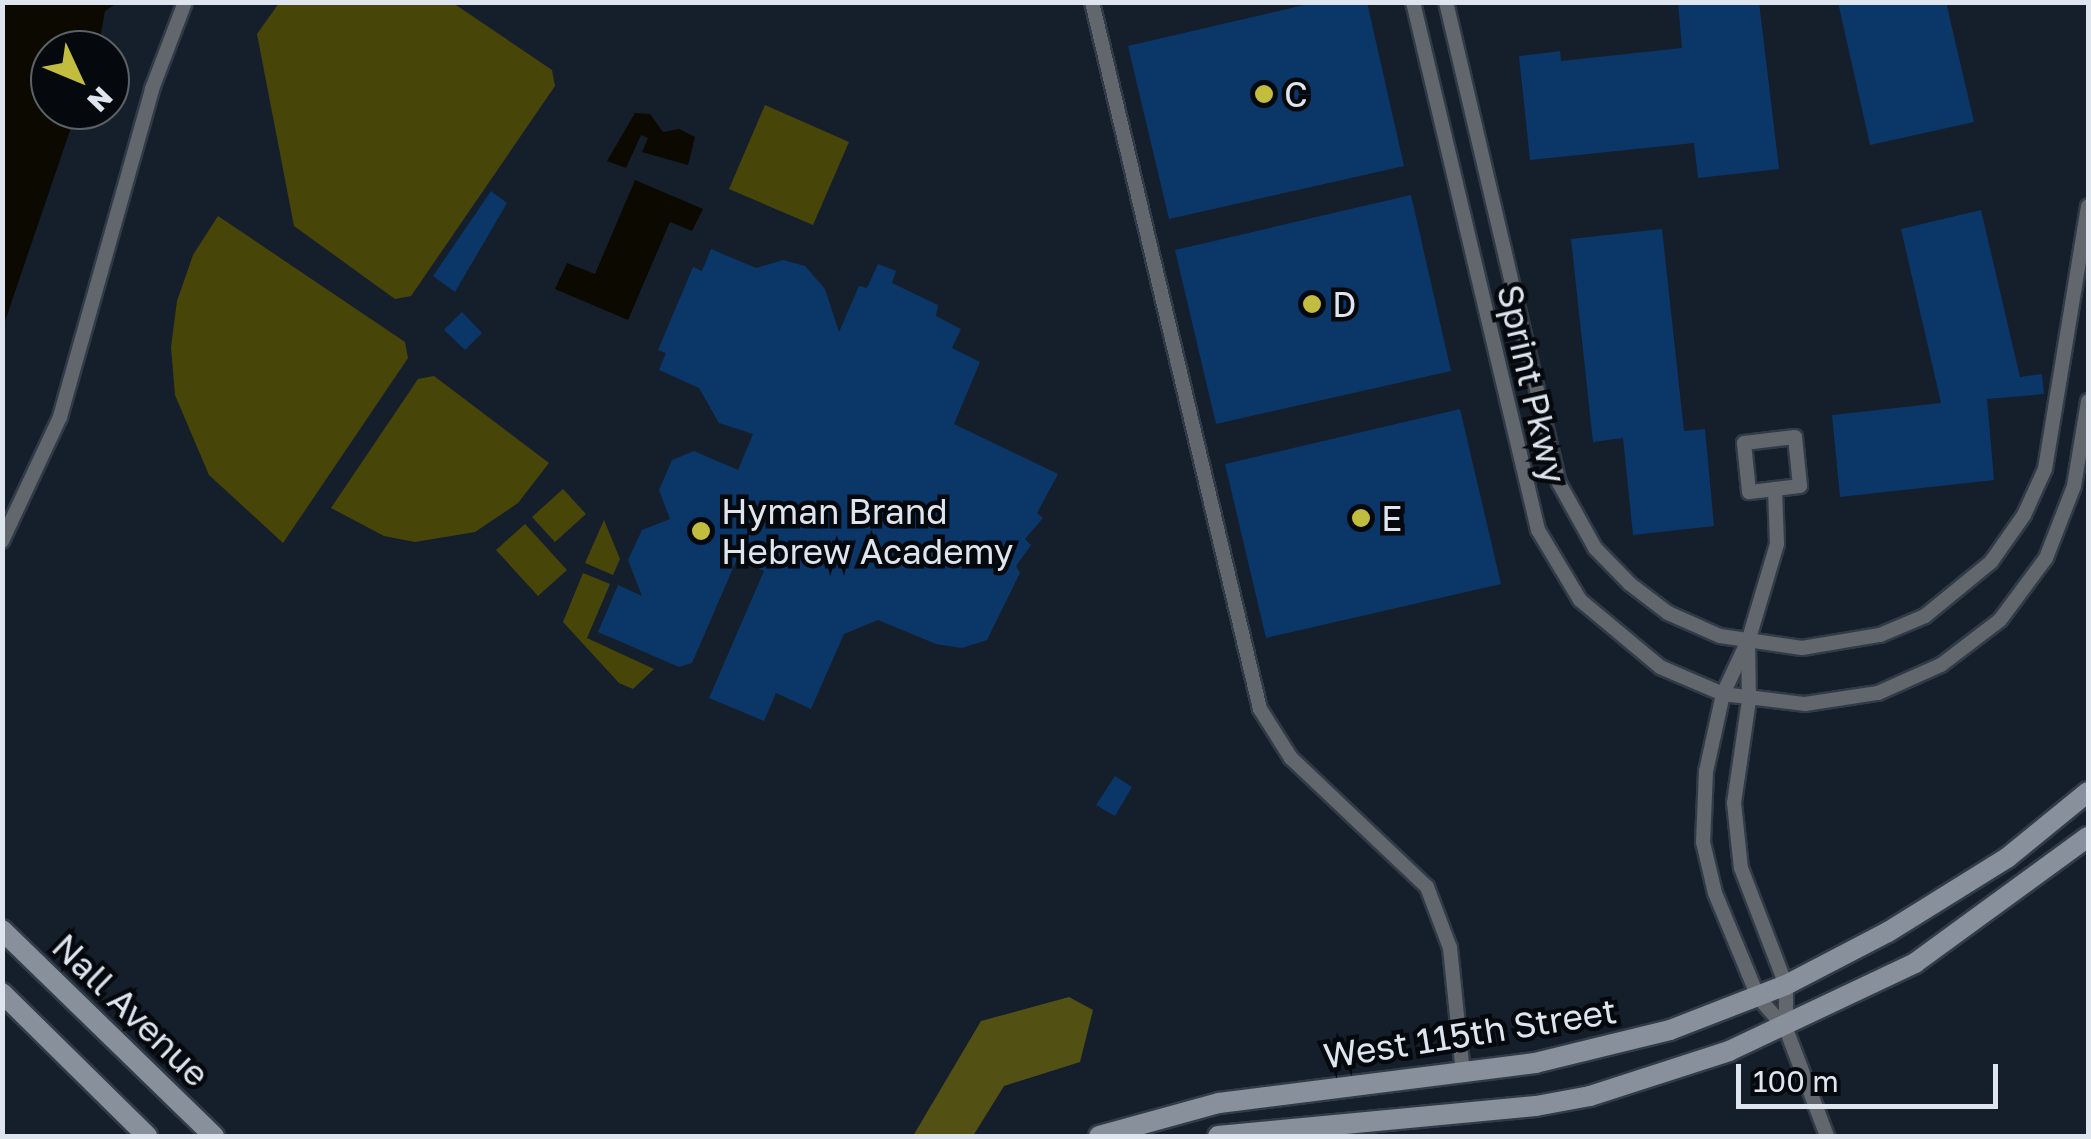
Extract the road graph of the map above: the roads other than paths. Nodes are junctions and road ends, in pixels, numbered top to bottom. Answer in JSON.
{"nodes":[{"id":1,"x":185,"y":2,"type":"edge"},
{"id":2,"x":1092,"y":2,"type":"edge"},
{"id":3,"x":1413,"y":2,"type":"edge"},
{"id":4,"x":1446,"y":2,"type":"edge"},
{"id":5,"x":2088,"y":206,"type":"edge"},
{"id":6,"x":2088,"y":401,"type":"edge"},
{"id":7,"x":1775,"y":489,"type":"junction"},
{"id":8,"x":2,"y":540,"type":"edge"},
{"id":9,"x":1748,"y":642,"type":"junction"},
{"id":10,"x":1724,"y":694,"type":"junction"},
{"id":11,"x":1749,"y":700,"type":"junction"},
{"id":12,"x":2088,"y":792,"type":"edge"},
{"id":13,"x":2088,"y":837,"type":"edge"},
{"id":14,"x":2,"y":930,"type":"edge"},
{"id":15,"x":1786,"y":985,"type":"junction"},
{"id":16,"x":2,"y":993,"type":"edge"},
{"id":17,"x":1758,"y":997,"type":"junction"},
{"id":18,"x":1786,"y":1030,"type":"junction"},
{"id":19,"x":1463,"y":1073,"type":"junction"},
{"id":20,"x":1248,"y":1134,"type":"edge"},
{"id":21,"x":147,"y":1136,"type":"edge"},
{"id":22,"x":214,"y":1136,"type":"edge"},
{"id":23,"x":1099,"y":1136,"type":"edge"},
{"id":24,"x":1223,"y":1136,"type":"edge"},
{"id":25,"x":1827,"y":1136,"type":"edge"}],
"edges":[{"from":1,"to":8,"type":"street"},
{"from":2,"to":19,"type":"street"},
{"from":3,"to":10,"type":"street","name":"Sprint Pkwy"},
{"from":4,"to":9,"type":"street","name":"Sprint Pkwy"},
{"from":5,"to":9,"type":"street","name":"Sprint Pkwy"},
{"from":6,"to":11,"type":"street","name":"Sprint Pkwy"},
{"from":7,"to":7,"type":"street"},
{"from":7,"to":9,"type":"street"},
{"from":9,"to":10,"type":"street"},
{"from":9,"to":11,"type":"street"},
{"from":10,"to":11,"type":"street","name":"Sprint Pkwy"},
{"from":10,"to":17,"type":"street"},
{"from":11,"to":15,"type":"street"},
{"from":12,"to":15,"type":"street","name":"West 115th Street"},
{"from":13,"to":18,"type":"street","name":"West 115th Street"},
{"from":14,"to":22,"type":"street","name":"Nall Avenue"},
{"from":15,"to":17,"type":"street","name":"West 115th Street"},
{"from":15,"to":18,"type":"street"},
{"from":16,"to":21,"type":"street"},
{"from":17,"to":18,"type":"street"},
{"from":17,"to":19,"type":"street","name":"West 115th Street"},
{"from":18,"to":20,"type":"street","name":"West 115th Street"},
{"from":18,"to":25,"type":"street"},
{"from":19,"to":23,"type":"street","name":"West 115th Street"},
{"from":20,"to":24,"type":"street","name":"West 115th Street"}]}
